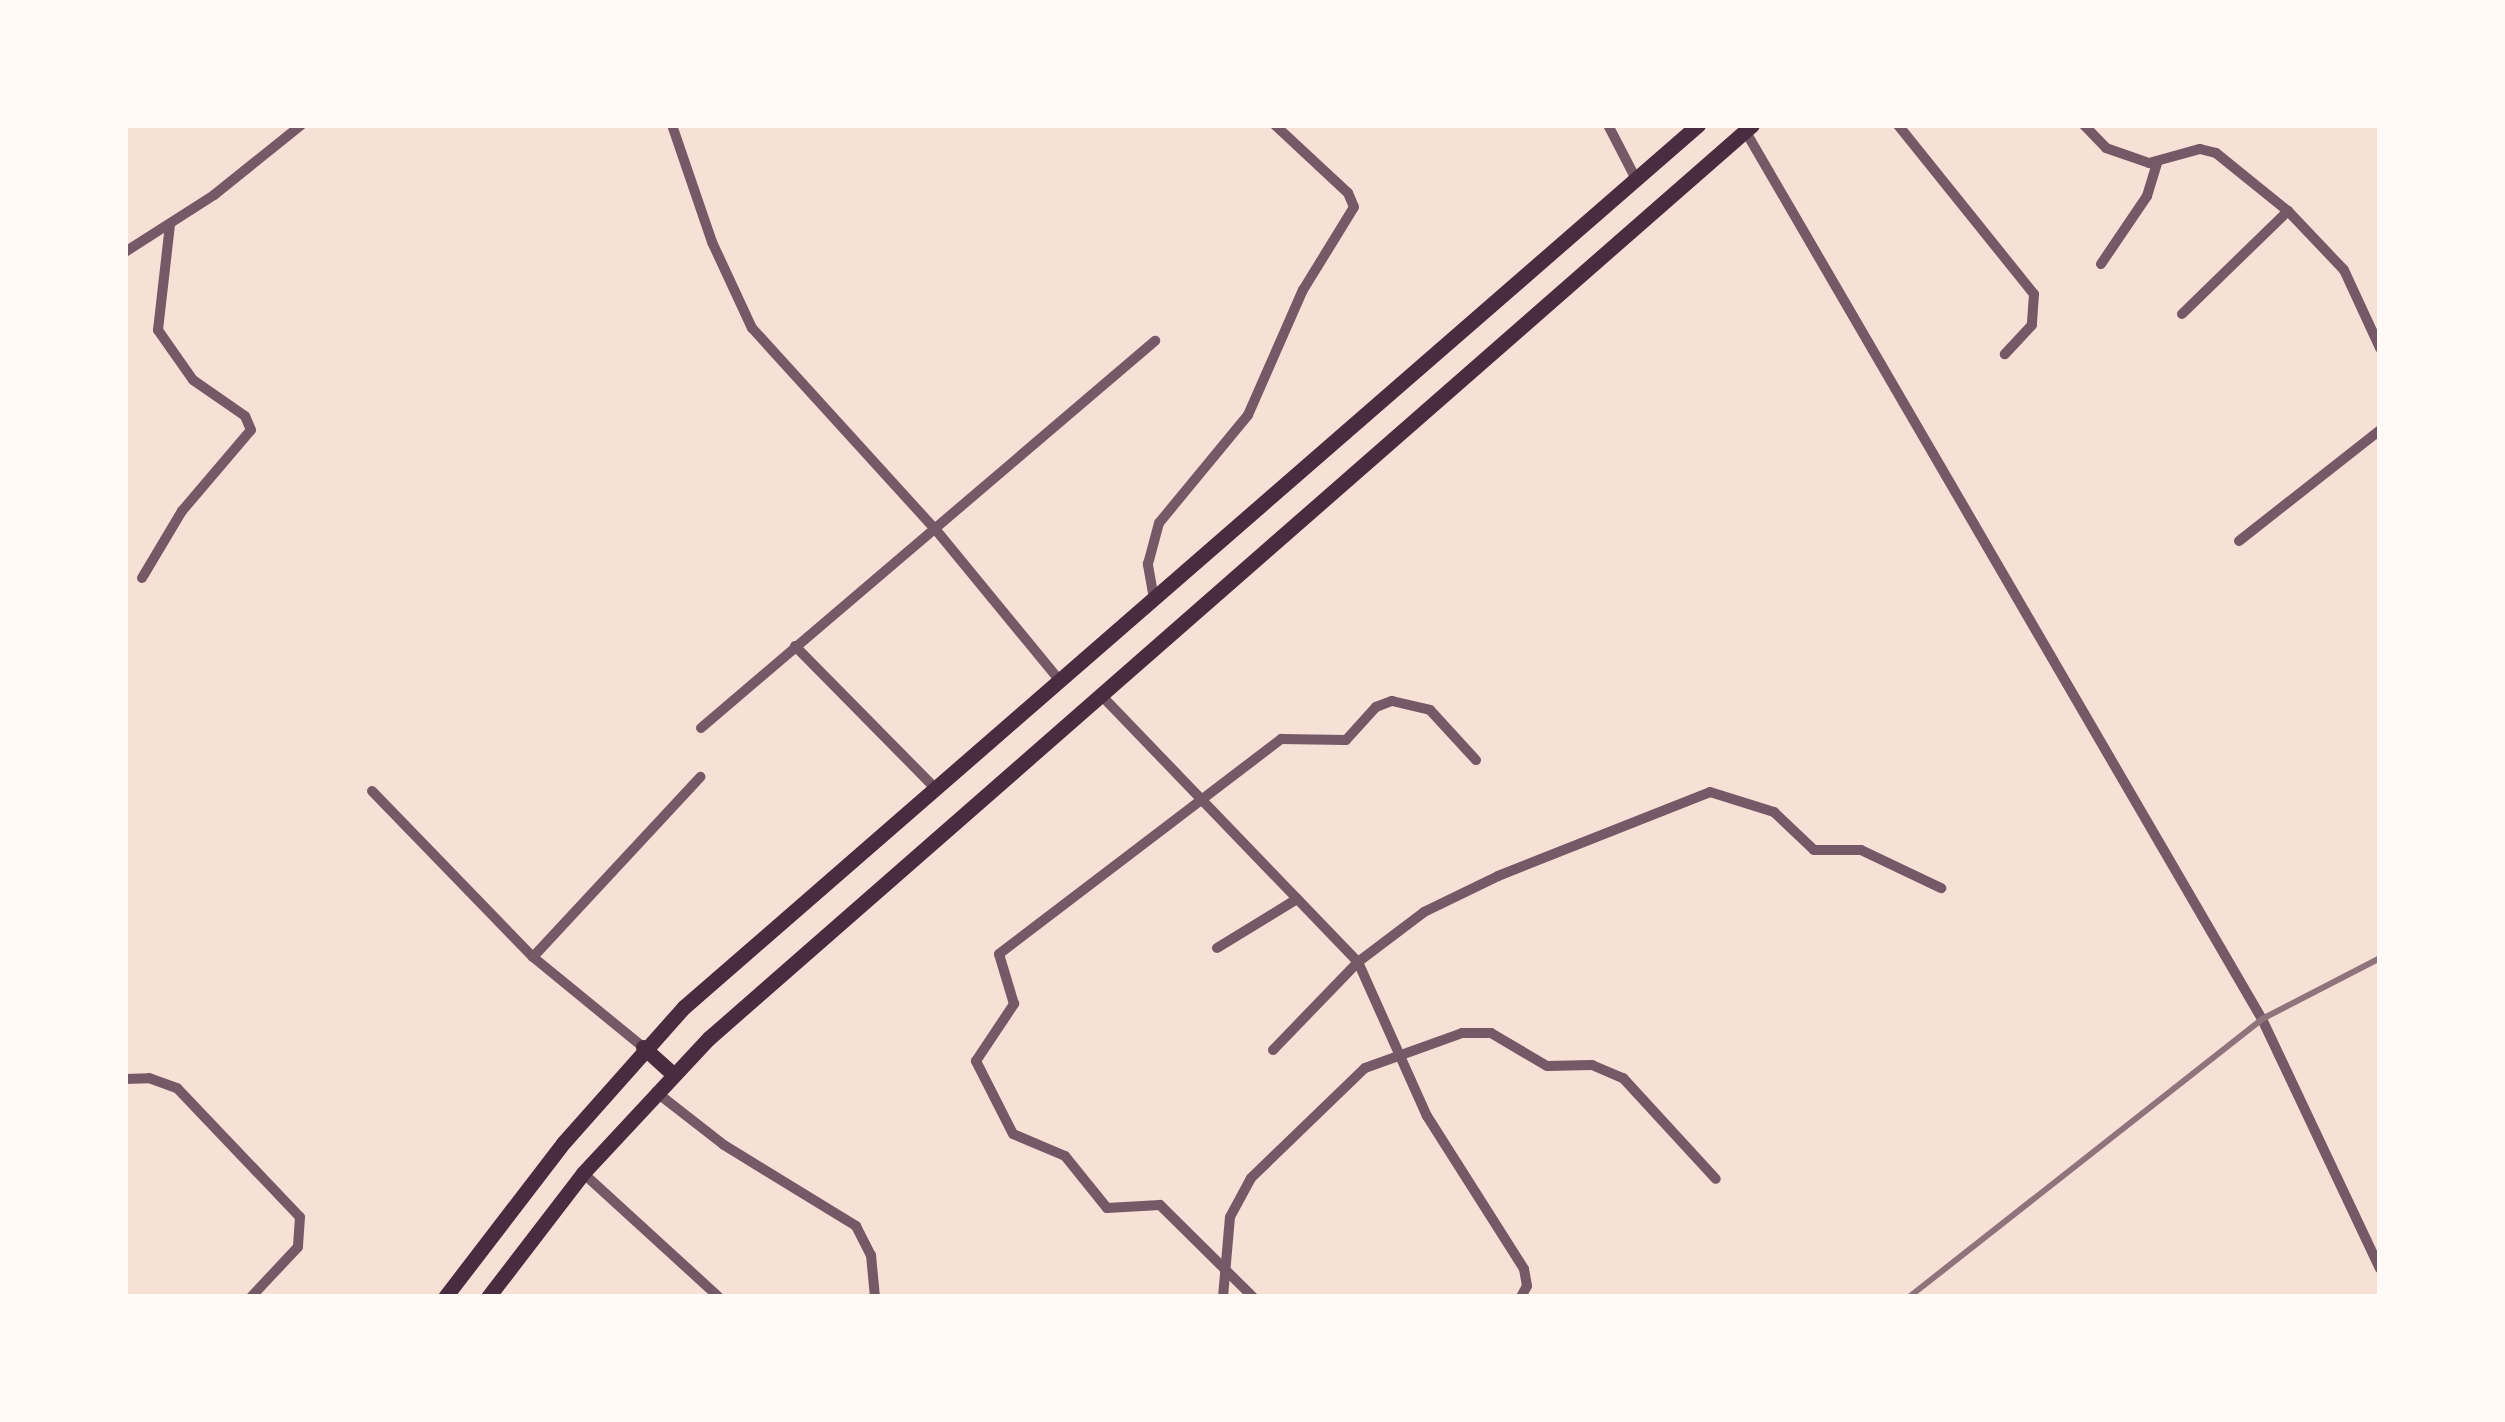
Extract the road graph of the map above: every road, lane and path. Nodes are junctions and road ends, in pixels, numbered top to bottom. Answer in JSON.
{"nodes":[{"id":1,"x":301,"y":125,"type":"edge"},
{"id":2,"x":672,"y":125,"type":"edge"},
{"id":3,"x":1275,"y":125,"type":"edge"},
{"id":4,"x":1608,"y":125,"type":"edge"},
{"id":5,"x":1698,"y":125,"type":"edge"},
{"id":6,"x":1898,"y":125,"type":"edge"},
{"id":7,"x":2084,"y":125,"type":"edge"},
{"id":8,"x":1746,"y":127,"type":"edge"},
{"id":9,"x":2158,"y":164,"type":"junction"},
{"id":10,"x":1636,"y":179,"type":"junction"},
{"id":11,"x":2288,"y":211,"type":"junction"},
{"id":12,"x":170,"y":225,"type":"junction"},
{"id":13,"x":125,"y":252,"type":"edge"},
{"id":14,"x":2101,"y":264,"type":"dead end"},
{"id":15,"x":2182,"y":314,"type":"dead end"},
{"id":16,"x":1154,"y":341,"type":"dead end"},
{"id":17,"x":2380,"y":348,"type":"edge"},
{"id":18,"x":2005,"y":354,"type":"dead end"},
{"id":19,"x":2380,"y":430,"type":"edge"},
{"id":20,"x":936,"y":530,"type":"junction"},
{"id":21,"x":2238,"y":541,"type":"dead end"},
{"id":22,"x":142,"y":578,"type":"dead end"},
{"id":23,"x":1154,"y":599,"type":"junction"},
{"id":24,"x":795,"y":646,"type":"junction"},
{"id":25,"x":1060,"y":681,"type":"junction"},
{"id":26,"x":1099,"y":694,"type":"junction"},
{"id":27,"x":1082,"y":708,"type":"junction"},
{"id":28,"x":700,"y":728,"type":"dead end"},
{"id":29,"x":1476,"y":760,"type":"dead end"},
{"id":30,"x":700,"y":776,"type":"dead end"},
{"id":31,"x":936,"y":789,"type":"junction"},
{"id":32,"x":372,"y":791,"type":"dead end"},
{"id":33,"x":1199,"y":797,"type":"junction"},
{"id":34,"x":1941,"y":888,"type":"dead end"},
{"id":35,"x":1297,"y":899,"type":"junction"},
{"id":36,"x":1217,"y":948,"type":"dead end"},
{"id":37,"x":533,"y":956,"type":"junction"},
{"id":38,"x":1358,"y":962,"type":"junction"},
{"id":39,"x":644,"y":1048,"type":"junction"},
{"id":40,"x":1272,"y":1050,"type":"dead end"},
{"id":41,"x":1395,"y":1053,"type":"junction"},
{"id":42,"x":672,"y":1073,"type":"junction"},
{"id":43,"x":125,"y":1079,"type":"edge"},
{"id":44,"x":656,"y":1092,"type":"junction"},
{"id":45,"x":582,"y":1173,"type":"junction"},
{"id":46,"x":1716,"y":1179,"type":"dead end"},
{"id":47,"x":1225,"y":1269,"type":"junction"},
{"id":48,"x":2380,"y":1269,"type":"edge"},
{"id":49,"x":251,"y":1297,"type":"edge"},
{"id":50,"x":444,"y":1297,"type":"edge"},
{"id":51,"x":488,"y":1297,"type":"edge"},
{"id":52,"x":718,"y":1297,"type":"edge"},
{"id":53,"x":875,"y":1297,"type":"edge"},
{"id":54,"x":1222,"y":1297,"type":"edge"},
{"id":55,"x":1253,"y":1297,"type":"edge"},
{"id":56,"x":1521,"y":1297,"type":"edge"}],
"edges":[{"from":1,"to":12,"type":"street"},
{"from":2,"to":20,"type":"street"},
{"from":3,"to":23,"type":"street"},
{"from":4,"to":10,"type":"street"},
{"from":5,"to":10,"type":"main road"},
{"from":6,"to":18,"type":"street"},
{"from":7,"to":9,"type":"street"},
{"from":8,"to":26,"type":"main road"},
{"from":8,"to":48,"type":"street"},
{"from":9,"to":11,"type":"street"},
{"from":9,"to":14,"type":"street"},
{"from":10,"to":23,"type":"main road"},
{"from":11,"to":15,"type":"street"},
{"from":11,"to":17,"type":"street"},
{"from":12,"to":13,"type":"street"},
{"from":12,"to":22,"type":"street"},
{"from":16,"to":20,"type":"street"},
{"from":19,"to":21,"type":"street"},
{"from":20,"to":24,"type":"street"},
{"from":20,"to":25,"type":"street"},
{"from":23,"to":25,"type":"main road"},
{"from":24,"to":28,"type":"street"},
{"from":24,"to":31,"type":"street"},
{"from":25,"to":27,"type":"main road"},
{"from":25,"to":31,"type":"main road"},
{"from":26,"to":27,"type":"main road"},
{"from":26,"to":33,"type":"street"},
{"from":27,"to":42,"type":"main road"},
{"from":29,"to":33,"type":"street"},
{"from":30,"to":37,"type":"street"},
{"from":31,"to":39,"type":"main road"},
{"from":32,"to":37,"type":"street"},
{"from":33,"to":35,"type":"street"},
{"from":33,"to":47,"type":"street"},
{"from":34,"to":38,"type":"street"},
{"from":35,"to":36,"type":"street"},
{"from":35,"to":38,"type":"street"},
{"from":37,"to":39,"type":"street"},
{"from":38,"to":40,"type":"street"},
{"from":38,"to":41,"type":"street"},
{"from":39,"to":42,"type":"main road"},
{"from":39,"to":50,"type":"main road"},
{"from":41,"to":46,"type":"street"},
{"from":41,"to":47,"type":"street"},
{"from":41,"to":56,"type":"street"},
{"from":42,"to":44,"type":"main road"},
{"from":43,"to":49,"type":"street"},
{"from":44,"to":45,"type":"main road"},
{"from":44,"to":53,"type":"street"},
{"from":45,"to":51,"type":"main road"},
{"from":45,"to":52,"type":"street"},
{"from":47,"to":54,"type":"street"},
{"from":47,"to":55,"type":"street"}]}
